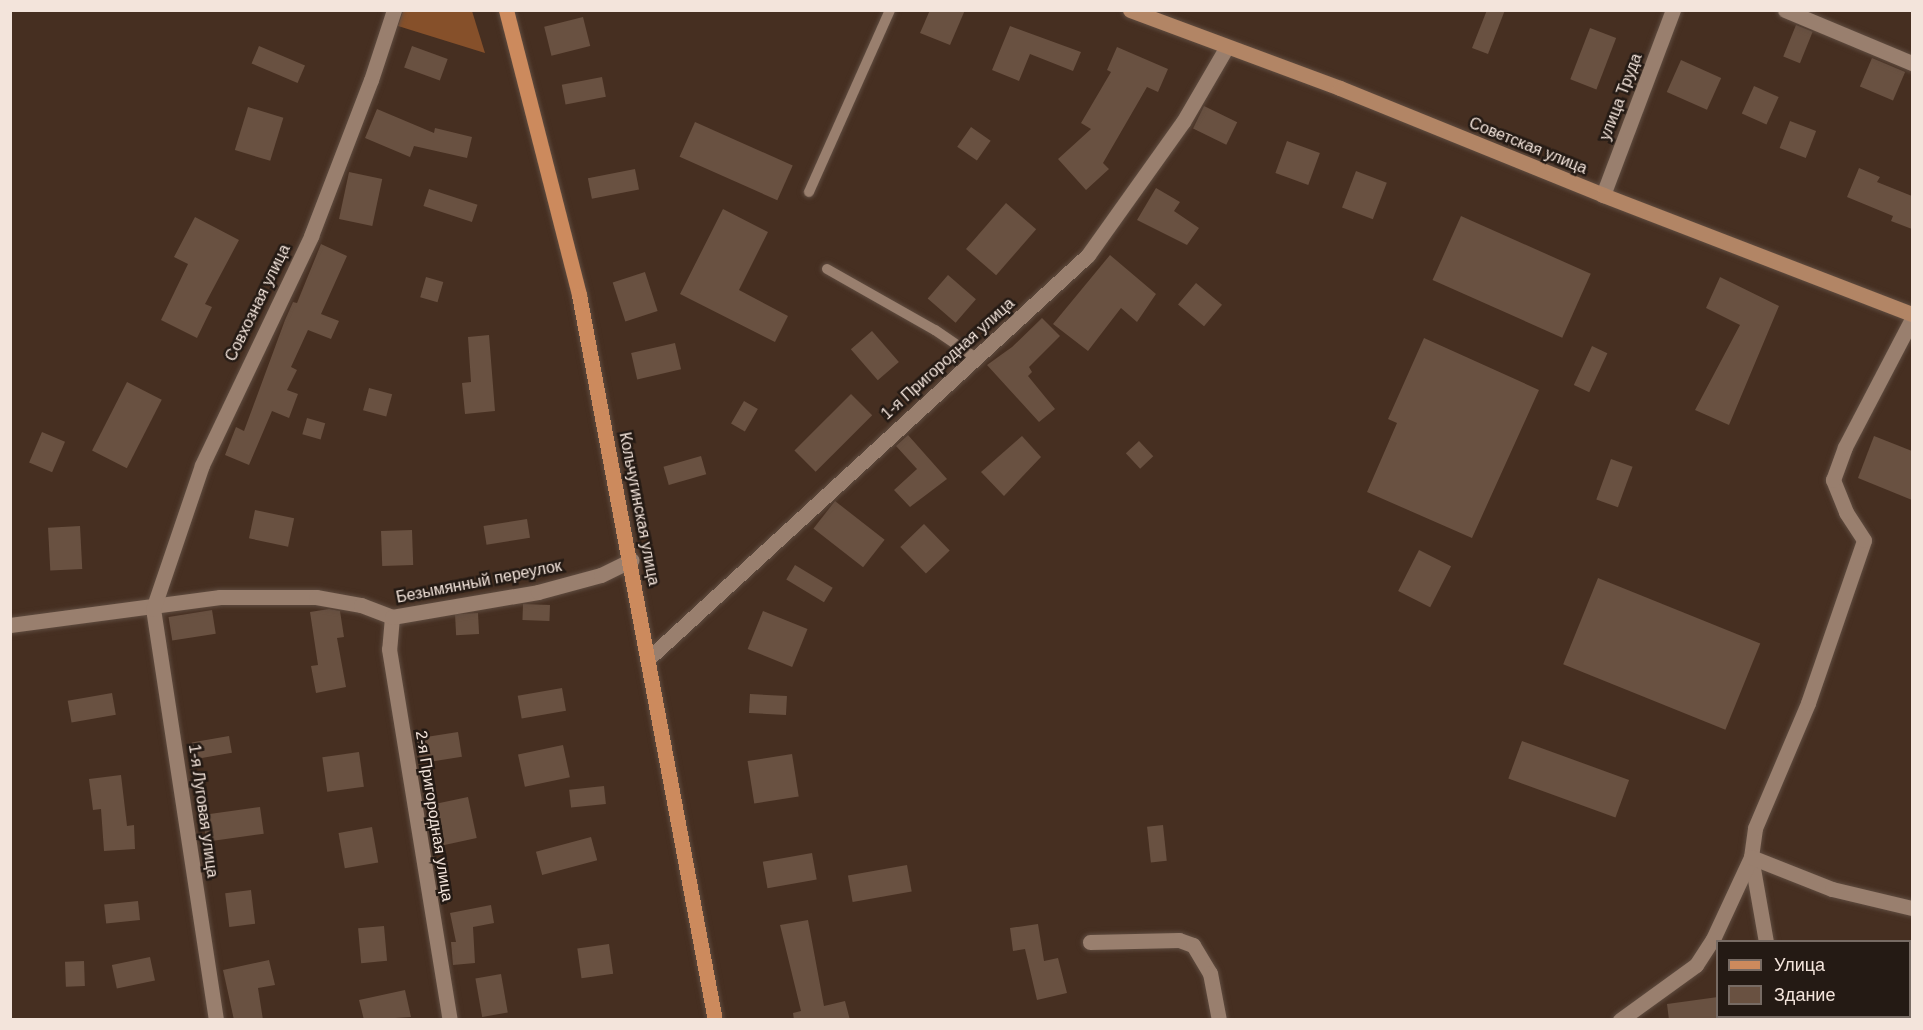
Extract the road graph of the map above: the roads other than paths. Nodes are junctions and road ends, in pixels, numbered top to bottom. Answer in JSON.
{"nodes":[{"id":1,"x":394,"y":10,"type":"edge"},
{"id":2,"x":506,"y":10,"type":"edge"},
{"id":3,"x":890,"y":10,"type":"edge"},
{"id":4,"x":1130,"y":10,"type":"edge"},
{"id":5,"x":1673,"y":10,"type":"edge"},
{"id":6,"x":1785,"y":10,"type":"edge"},
{"id":7,"x":1162,"y":17,"type":"edge"},
{"id":8,"x":1226,"y":48,"type":"junction"},
{"id":9,"x":1912,"y":63,"type":"edge"},
{"id":10,"x":809,"y":192,"type":"dead end"},
{"id":11,"x":1604,"y":195,"type":"junction"},
{"id":12,"x":827,"y":269,"type":"dead end"},
{"id":13,"x":1912,"y":314,"type":"edge"},
{"id":14,"x":1912,"y":319,"type":"edge"},
{"id":15,"x":976,"y":358,"type":"junction"},
{"id":16,"x":632,"y":560,"type":"junction"},
{"id":17,"x":153,"y":609,"type":"junction"},
{"id":18,"x":392,"y":617,"type":"junction"},
{"id":19,"x":10,"y":625,"type":"edge"},
{"id":20,"x":649,"y":658,"type":"junction"},
{"id":21,"x":1751,"y":857,"type":"junction"},
{"id":22,"x":1912,"y":908,"type":"edge"},
{"id":23,"x":1766,"y":940,"type":"edge"},
{"id":24,"x":1090,"y":942,"type":"dead end"},
{"id":25,"x":216,"y":1020,"type":"edge"},
{"id":26,"x":450,"y":1020,"type":"edge"},
{"id":27,"x":715,"y":1020,"type":"edge"},
{"id":28,"x":1219,"y":1020,"type":"edge"},
{"id":29,"x":1620,"y":1020,"type":"edge"}],
"edges":[{"from":1,"to":17,"type":"street","name":"Совхозная улица"},
{"from":2,"to":16,"type":"main road","name":"Кольчугинская улица"},
{"from":3,"to":10,"type":"lane"},
{"from":4,"to":7,"type":"street","name":"Советская улица"},
{"from":5,"to":11,"type":"street","name":"улица Труда"},
{"from":6,"to":9,"type":"street"},
{"from":7,"to":8,"type":"street","name":"Советская улица"},
{"from":8,"to":11,"type":"street","name":"Советская улица"},
{"from":8,"to":15,"type":"street","name":"1-я Пригородная улица"},
{"from":11,"to":13,"type":"street","name":"Советская улица"},
{"from":12,"to":15,"type":"lane"},
{"from":14,"to":21,"type":"street"},
{"from":15,"to":20,"type":"street","name":"1-я Пригородная улица"},
{"from":16,"to":18,"type":"street","name":"Безымянный переулок"},
{"from":16,"to":20,"type":"main road","name":"Кольчугинская улица"},
{"from":17,"to":18,"type":"street","name":"Безымянный переулок"},
{"from":17,"to":19,"type":"street","name":"Безымянный переулок"},
{"from":17,"to":25,"type":"street","name":"1-я Луговая улица"},
{"from":18,"to":26,"type":"street","name":"2-я Пригородная улица"},
{"from":20,"to":27,"type":"main road","name":"Кольчугинская улица"},
{"from":21,"to":22,"type":"street"},
{"from":21,"to":23,"type":"street"},
{"from":21,"to":29,"type":"street"},
{"from":24,"to":28,"type":"street"}]}
